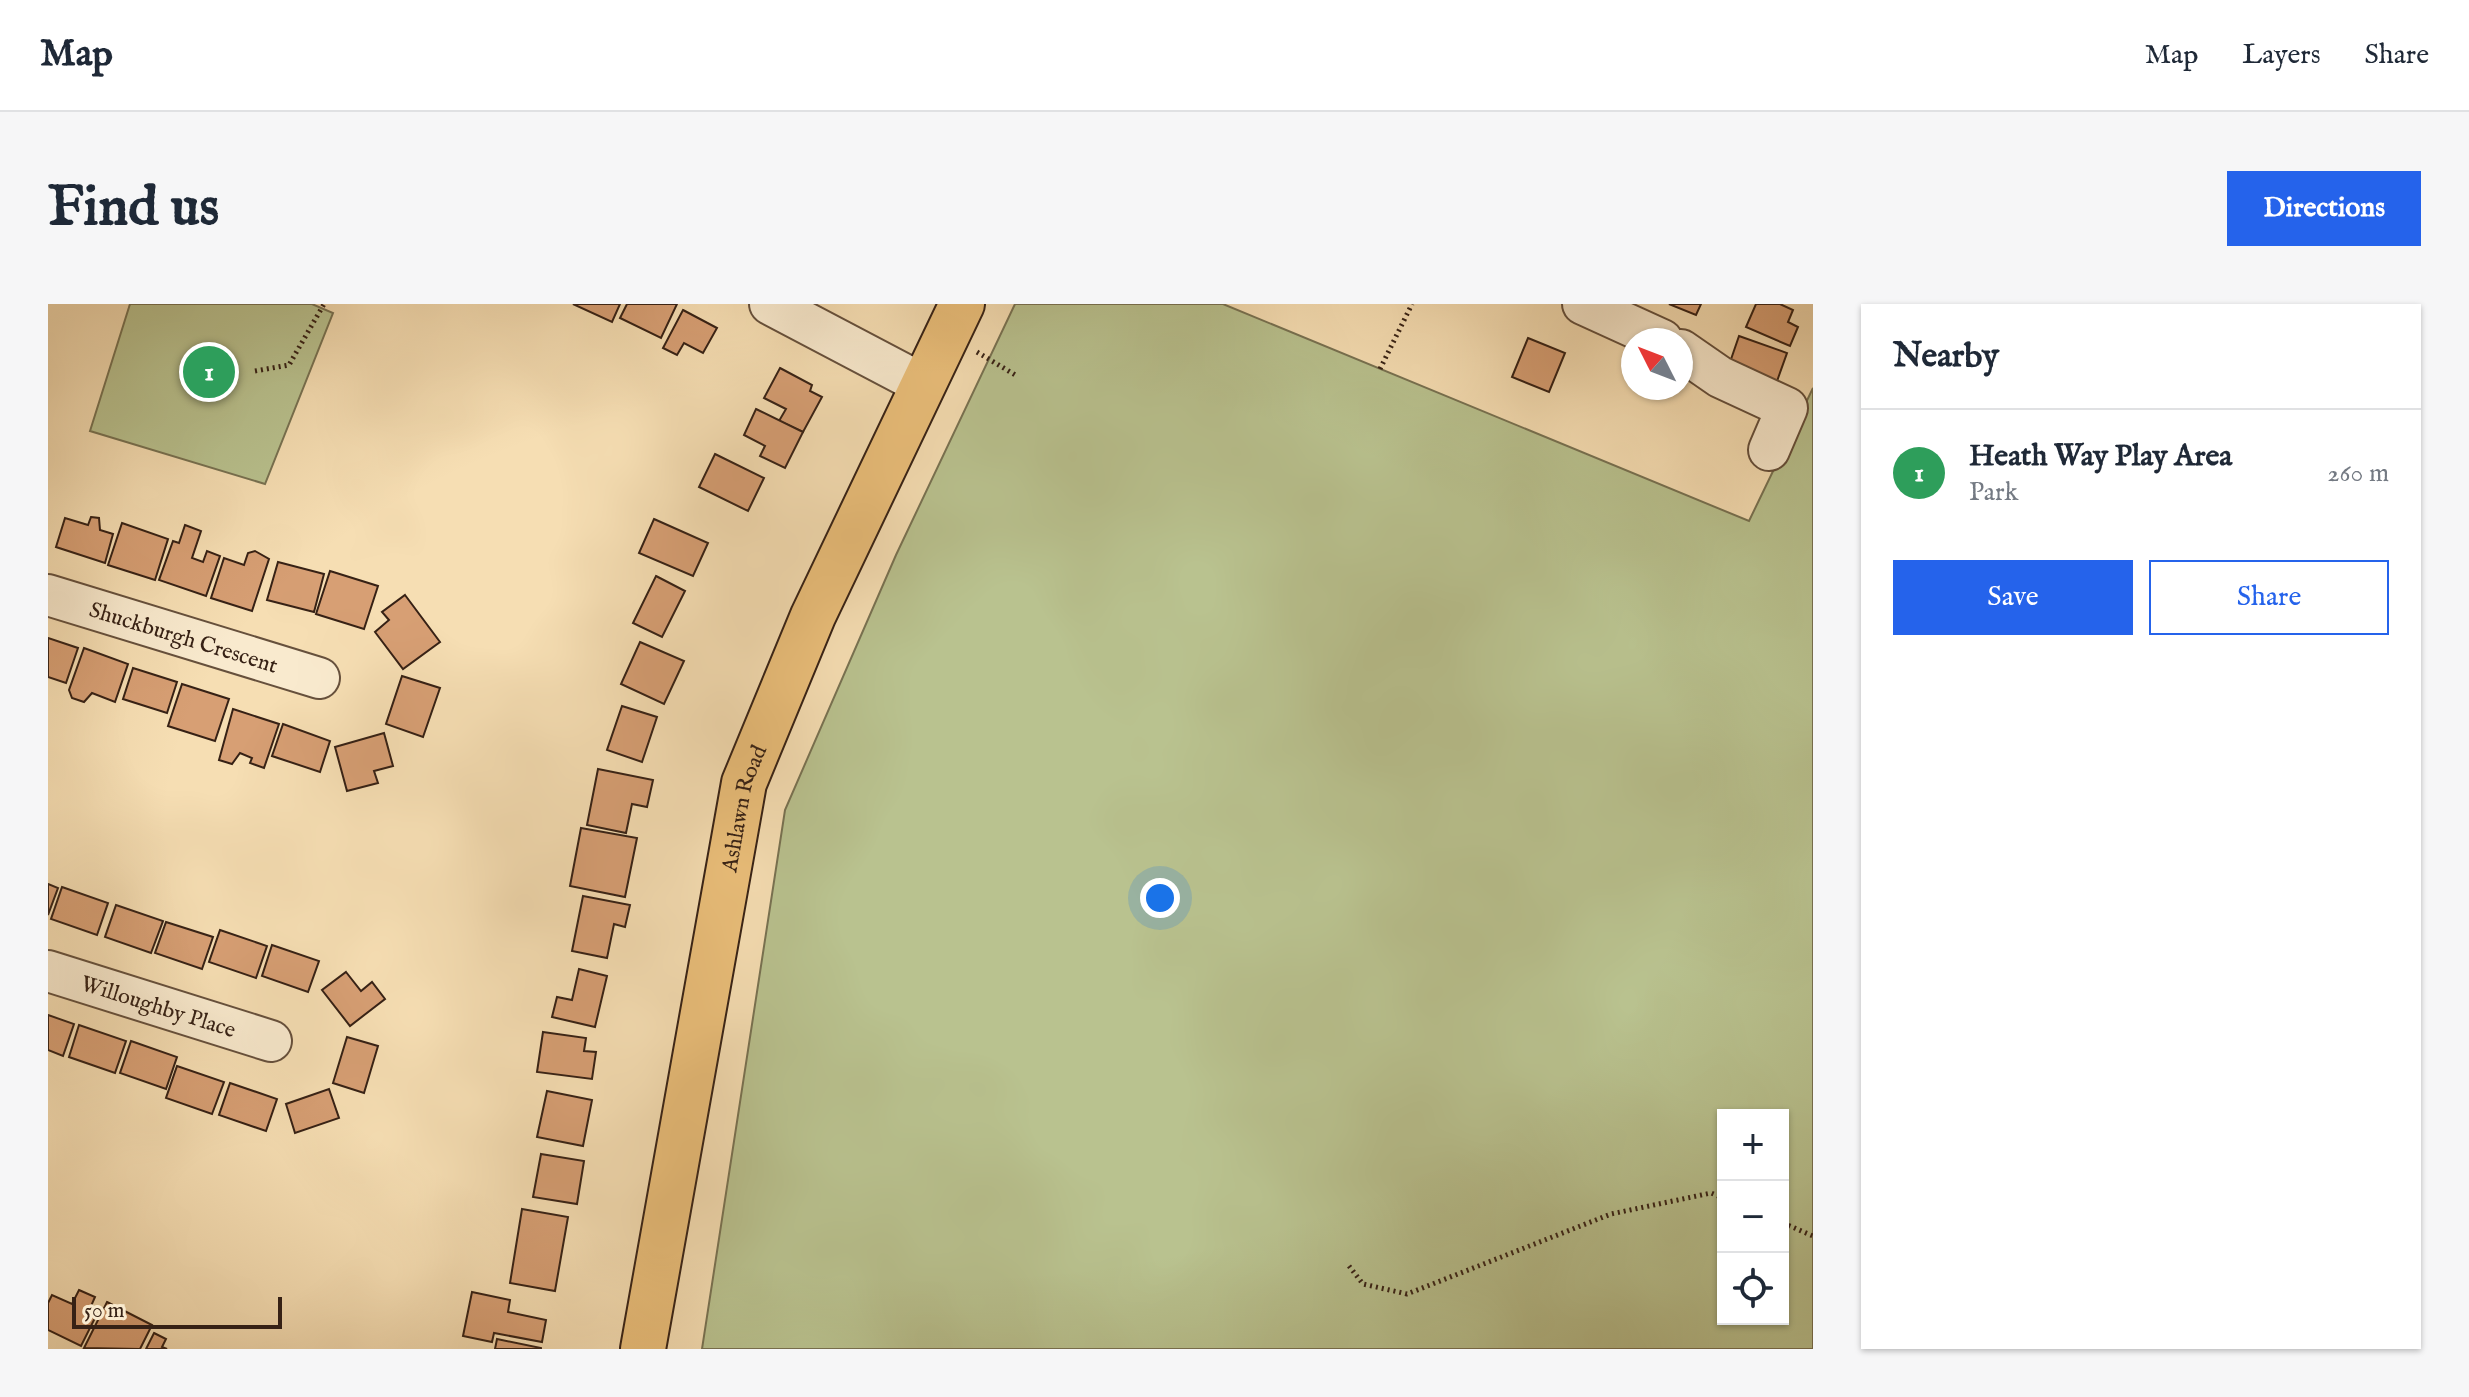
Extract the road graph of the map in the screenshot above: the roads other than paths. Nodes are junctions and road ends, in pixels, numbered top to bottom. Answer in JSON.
{"nodes":[{"id":1,"x":770,"y":304,"type":"edge"},
{"id":2,"x":962,"y":304,"type":"edge"},
{"id":3,"x":1583,"y":304,"type":"edge"},
{"id":4,"x":1636,"y":328,"type":"edge"},
{"id":5,"x":1693,"y":358,"type":"edge"},
{"id":6,"x":922,"y":384,"type":"junction"},
{"id":7,"x":1769,"y":450,"type":"dead end"},
{"id":8,"x":48,"y":595,"type":"edge"},
{"id":9,"x":319,"y":678,"type":"dead end"},
{"id":10,"x":48,"y":971,"type":"edge"},
{"id":11,"x":271,"y":1041,"type":"dead end"},
{"id":12,"x":643,"y":1349,"type":"edge"}],
"edges":[{"from":1,"to":6,"type":"street"},
{"from":2,"to":6,"type":"main road","name":"Ashlawn Road"},
{"from":3,"to":4,"type":"street"},
{"from":5,"to":7,"type":"street"},
{"from":6,"to":12,"type":"main road","name":"Ashlawn Road"},
{"from":8,"to":9,"type":"street","name":"Shuckburgh Crescent"},
{"from":10,"to":11,"type":"street","name":"Willoughby Place"}]}
